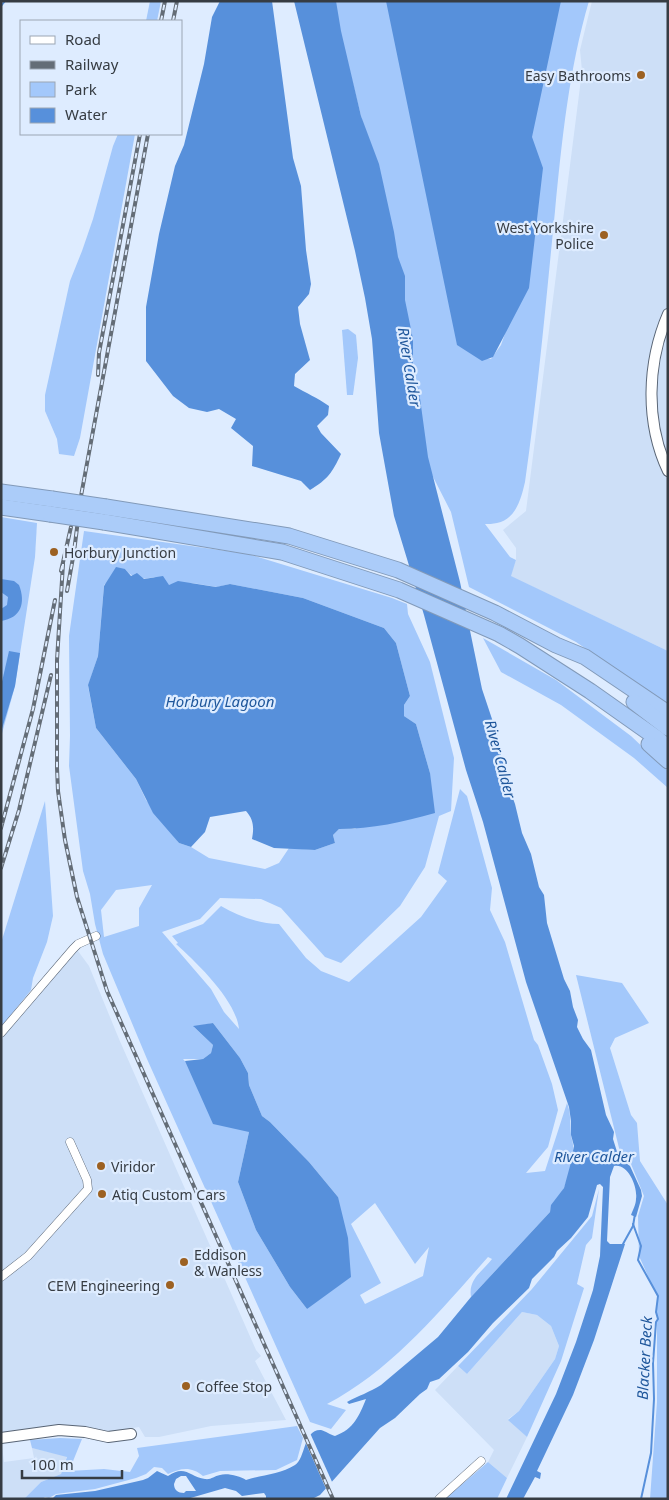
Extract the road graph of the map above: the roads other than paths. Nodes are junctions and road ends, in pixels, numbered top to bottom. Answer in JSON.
{"nodes":[{"id":1,"x":668,"y":314,"type":"edge"},
{"id":2,"x":668,"y":471,"type":"edge"},
{"id":3,"x":1,"y":492,"type":"edge"},
{"id":4,"x":51,"y":506,"type":"junction"},
{"id":5,"x":1,"y":507,"type":"edge"},
{"id":6,"x":556,"y":645,"type":"junction"},
{"id":7,"x":590,"y":691,"type":"junction"},
{"id":8,"x":668,"y":713,"type":"edge"},
{"id":9,"x":668,"y":728,"type":"edge"},
{"id":10,"x":668,"y":748,"type":"edge"},
{"id":11,"x":668,"y":761,"type":"edge"},
{"id":12,"x":96,"y":936,"type":"dead end"},
{"id":13,"x":1,"y":1033,"type":"edge"},
{"id":14,"x":70,"y":1142,"type":"dead end"},
{"id":15,"x":1,"y":1277,"type":"edge"},
{"id":16,"x":131,"y":1434,"type":"dead end"},
{"id":17,"x":1,"y":1438,"type":"edge"},
{"id":18,"x":481,"y":1461,"type":"dead end"},
{"id":19,"x":440,"y":1499,"type":"edge"}],
"edges":[{"from":1,"to":2,"type":"street"},
{"from":3,"to":4,"type":"highway"},
{"from":4,"to":5,"type":"highway"},
{"from":4,"to":6,"type":"highway","bridge":true},
{"from":4,"to":7,"type":"highway","bridge":true},
{"from":6,"to":8,"type":"highway"},
{"from":6,"to":9,"type":"highway"},
{"from":7,"to":10,"type":"highway"},
{"from":7,"to":11,"type":"highway"},
{"from":12,"to":13,"type":"street"},
{"from":14,"to":15,"type":"street"},
{"from":16,"to":17,"type":"street"},
{"from":18,"to":19,"type":"street"}]}
